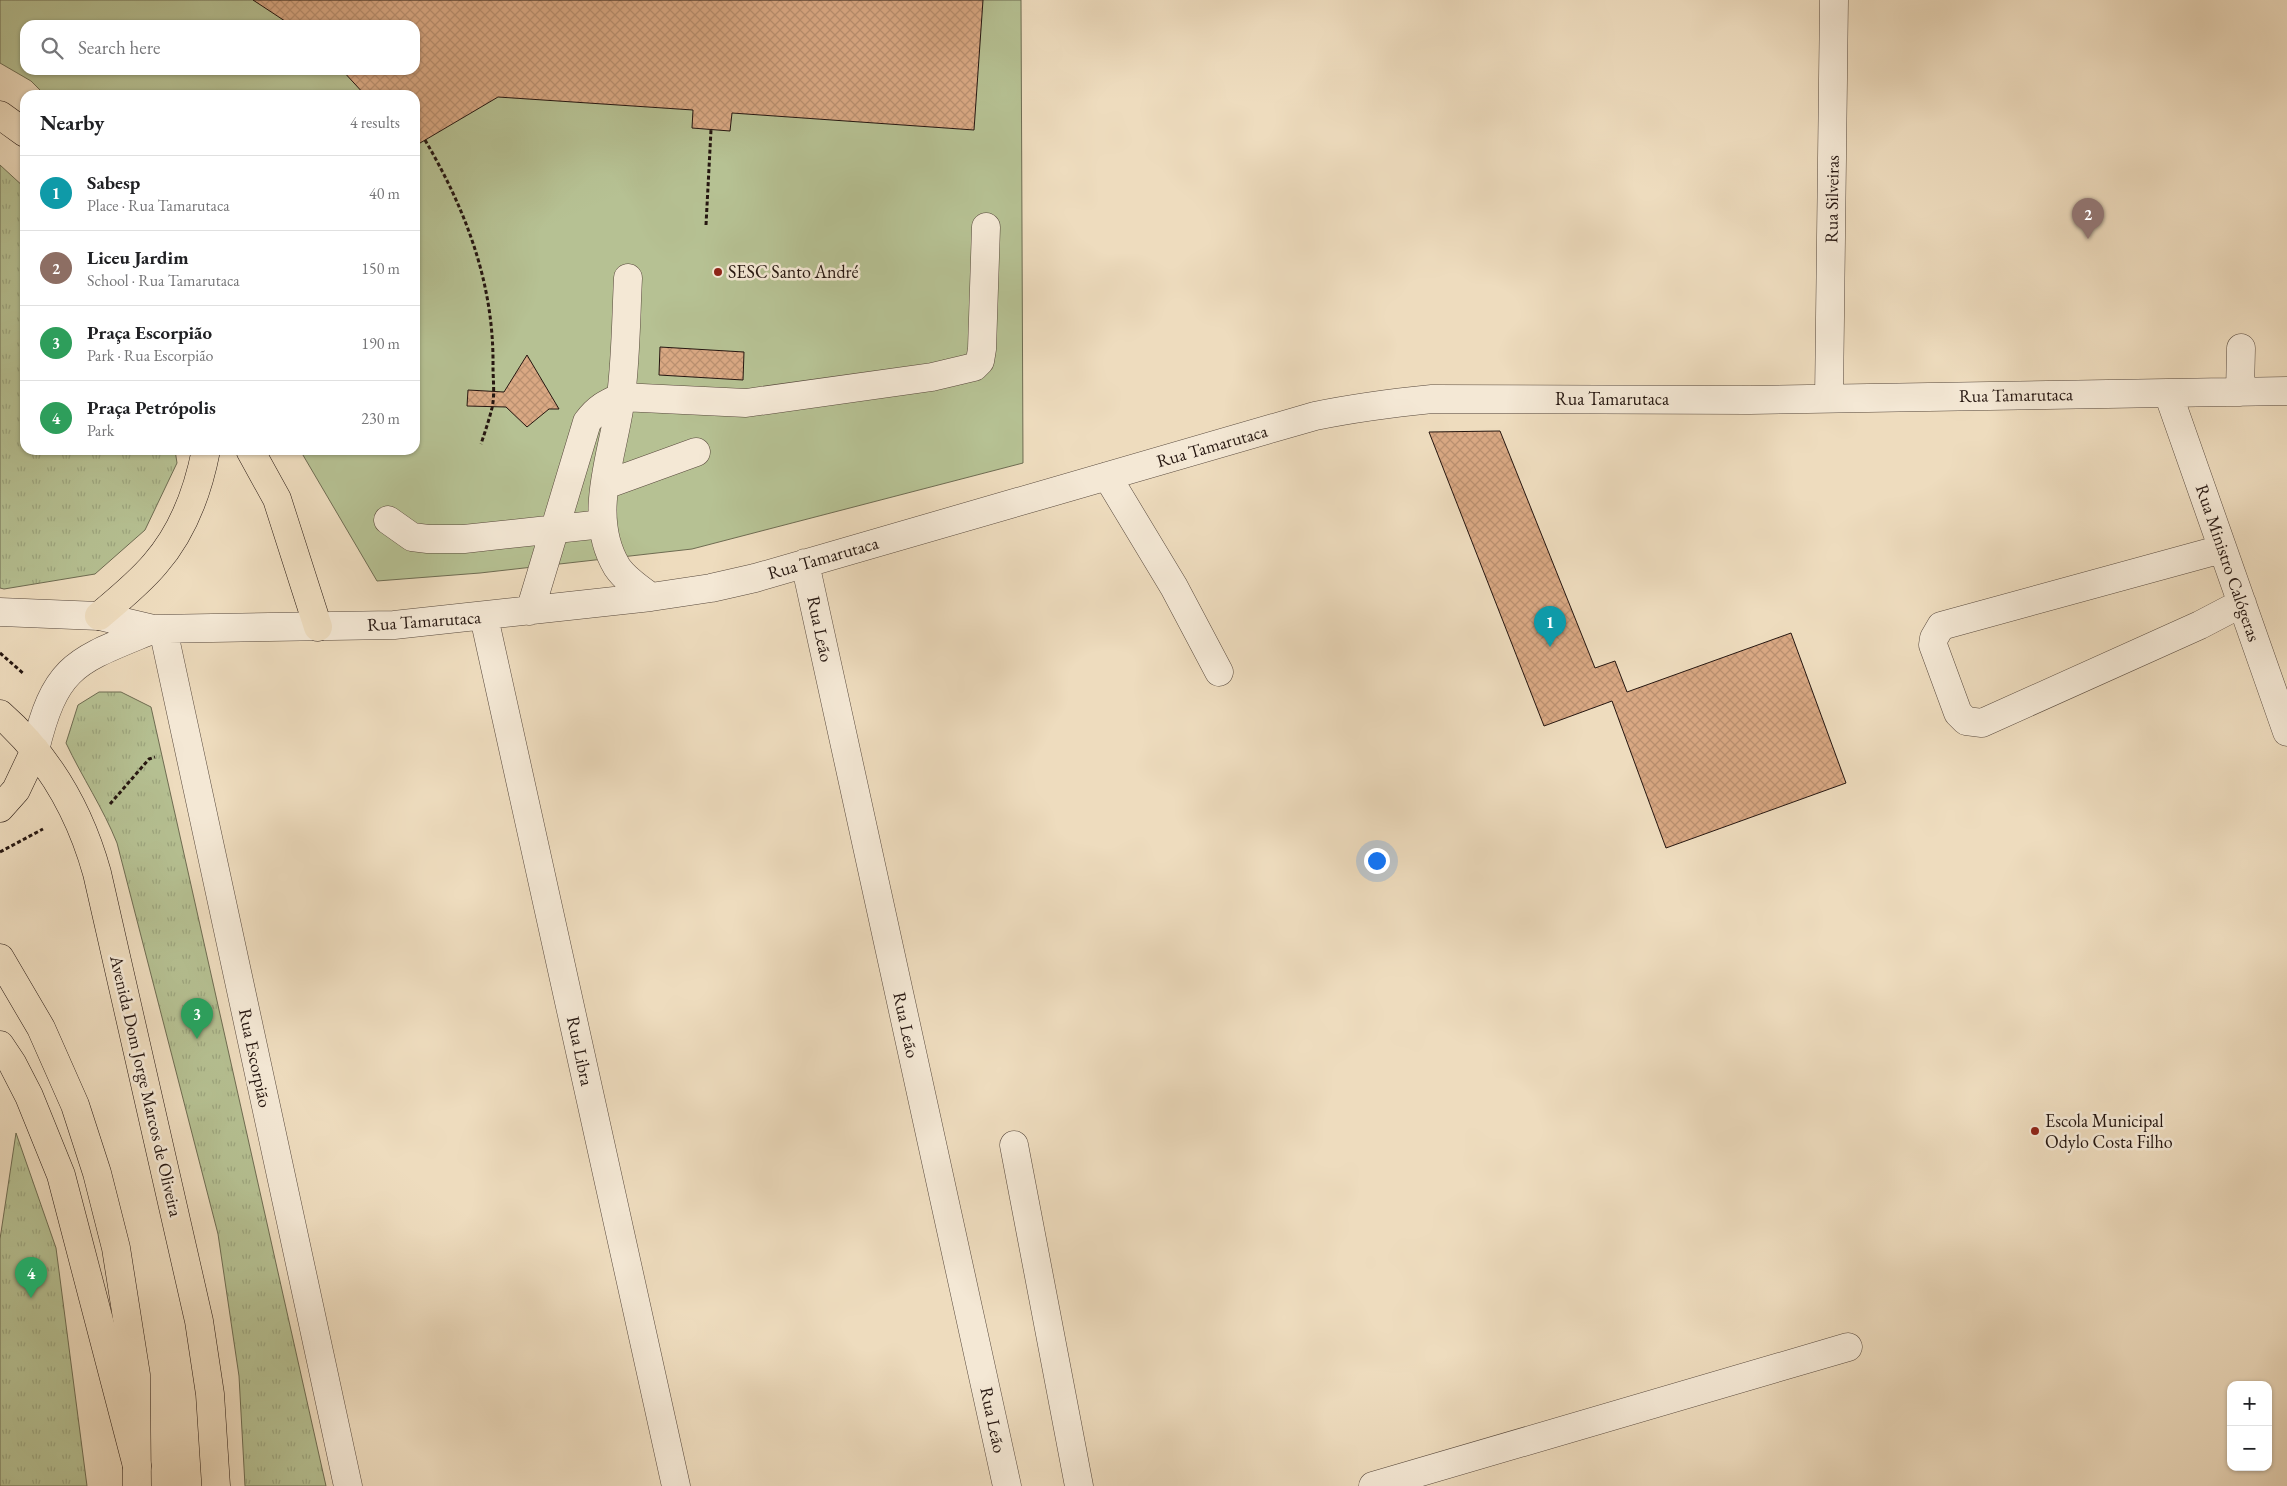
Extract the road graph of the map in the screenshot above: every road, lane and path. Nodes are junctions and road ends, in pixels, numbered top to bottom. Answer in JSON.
{"nodes":[{"id":1,"x":1834,"y":0,"type":"edge"},
{"id":2,"x":0,"y":115,"type":"edge"},
{"id":3,"x":20,"y":129,"type":"edge"},
{"id":4,"x":712,"y":130,"type":"dead end"},
{"id":5,"x":425,"y":140,"type":"dead end"},
{"id":6,"x":706,"y":225,"type":"dead end"},
{"id":7,"x":986,"y":227,"type":"dead end"},
{"id":8,"x":628,"y":278,"type":"dead end"},
{"id":9,"x":2241,"y":348,"type":"dead end"},
{"id":10,"x":2287,"y":391,"type":"edge"},
{"id":11,"x":2240,"y":392,"type":"junction"},
{"id":12,"x":2168,"y":393,"type":"junction"},
{"id":13,"x":621,"y":397,"type":"junction"},
{"id":14,"x":1829,"y":397,"type":"junction"},
{"id":15,"x":481,"y":444,"type":"dead end"},
{"id":16,"x":696,"y":452,"type":"dead end"},
{"id":17,"x":205,"y":455,"type":"edge"},
{"id":18,"x":253,"y":455,"type":"edge"},
{"id":19,"x":1107,"y":476,"type":"junction"},
{"id":20,"x":605,"y":485,"type":"junction"},
{"id":21,"x":388,"y":520,"type":"dead end"},
{"id":22,"x":603,"y":524,"type":"junction"},
{"id":23,"x":555,"y":528,"type":"junction"},
{"id":24,"x":2222,"y":549,"type":"junction"},
{"id":25,"x":806,"y":563,"type":"junction"},
{"id":26,"x":651,"y":597,"type":"junction"},
{"id":27,"x":2242,"y":604,"type":"junction"},
{"id":28,"x":530,"y":611,"type":"junction"},
{"id":29,"x":0,"y":612,"type":"edge"},
{"id":30,"x":99,"y":616,"type":"junction"},
{"id":31,"x":484,"y":617,"type":"junction"},
{"id":32,"x":318,"y":627,"type":"junction"},
{"id":33,"x":158,"y":629,"type":"junction"},
{"id":34,"x":1219,"y":672,"type":"dead end"},
{"id":35,"x":0,"y":714,"type":"edge"},
{"id":36,"x":2287,"y":732,"type":"edge"},
{"id":37,"x":35,"y":750,"type":"junction"},
{"id":38,"x":0,"y":808,"type":"edge"},
{"id":39,"x":0,"y":958,"type":"edge"},
{"id":40,"x":0,"y":1045,"type":"edge"},
{"id":41,"x":1014,"y":1145,"type":"dead end"},
{"id":42,"x":1848,"y":1347,"type":"dead end"},
{"id":43,"x":137,"y":1476,"type":"edge"},
{"id":44,"x":216,"y":1486,"type":"edge"},
{"id":45,"x":348,"y":1486,"type":"edge"},
{"id":46,"x":676,"y":1486,"type":"edge"},
{"id":47,"x":1007,"y":1486,"type":"edge"},
{"id":48,"x":1079,"y":1486,"type":"edge"},
{"id":49,"x":1373,"y":1486,"type":"edge"}],
"edges":[{"from":1,"to":14,"type":"street","name":"Rua Silveiras"},
{"from":2,"to":3,"type":"main road"},
{"from":4,"to":6,"type":"path"},
{"from":5,"to":15,"type":"path"},
{"from":7,"to":13,"type":"street"},
{"from":8,"to":13,"type":"street"},
{"from":9,"to":11,"type":"street"},
{"from":10,"to":11,"type":"street","name":"Rua Tamarutaca"},
{"from":11,"to":12,"type":"street","name":"Rua Tamarutaca"},
{"from":12,"to":14,"type":"street","name":"Rua Tamarutaca"},
{"from":12,"to":24,"type":"street","name":"Rua Ministro Calógeras"},
{"from":13,"to":20,"type":"street"},
{"from":13,"to":23,"type":"street"},
{"from":14,"to":19,"type":"street","name":"Rua Tamarutaca"},
{"from":16,"to":20,"type":"street"},
{"from":17,"to":30,"type":"main road"},
{"from":18,"to":32,"type":"main road"},
{"from":19,"to":25,"type":"street","name":"Rua Tamarutaca"},
{"from":19,"to":34,"type":"street"},
{"from":20,"to":22,"type":"street"},
{"from":21,"to":23,"type":"street"},
{"from":22,"to":23,"type":"street"},
{"from":22,"to":26,"type":"street"},
{"from":23,"to":28,"type":"street"},
{"from":24,"to":27,"type":"street","name":"Rua Ministro Calógeras"},
{"from":24,"to":27,"type":"street"},
{"from":25,"to":26,"type":"street","name":"Rua Tamarutaca"},
{"from":25,"to":47,"type":"street","name":"Rua Leão"},
{"from":26,"to":28,"type":"street","name":"Rua Tamarutaca"},
{"from":27,"to":36,"type":"street","name":"Rua Ministro Calógeras"},
{"from":28,"to":31,"type":"street","name":"Rua Tamarutaca"},
{"from":29,"to":30,"type":"street","name":"Rua Tamarutaca"},
{"from":30,"to":33,"type":"street","name":"Rua Tamarutaca"},
{"from":31,"to":32,"type":"street","name":"Rua Tamarutaca"},
{"from":31,"to":46,"type":"street","name":"Rua Libra"},
{"from":32,"to":33,"type":"street","name":"Rua Tamarutaca"},
{"from":33,"to":37,"type":"street","name":"Rua Tamarutaca"},
{"from":33,"to":45,"type":"street","name":"Rua Escorpião"},
{"from":35,"to":37,"type":"main road","name":"Avenida Dom Jorge Marcos de Oliveira"},
{"from":37,"to":38,"type":"main road"},
{"from":37,"to":44,"type":"main road","name":"Avenida Dom Jorge Marcos de Oliveira"},
{"from":39,"to":43,"type":"main road"},
{"from":40,"to":43,"type":"main road"},
{"from":41,"to":48,"type":"street"},
{"from":42,"to":49,"type":"street"}]}
